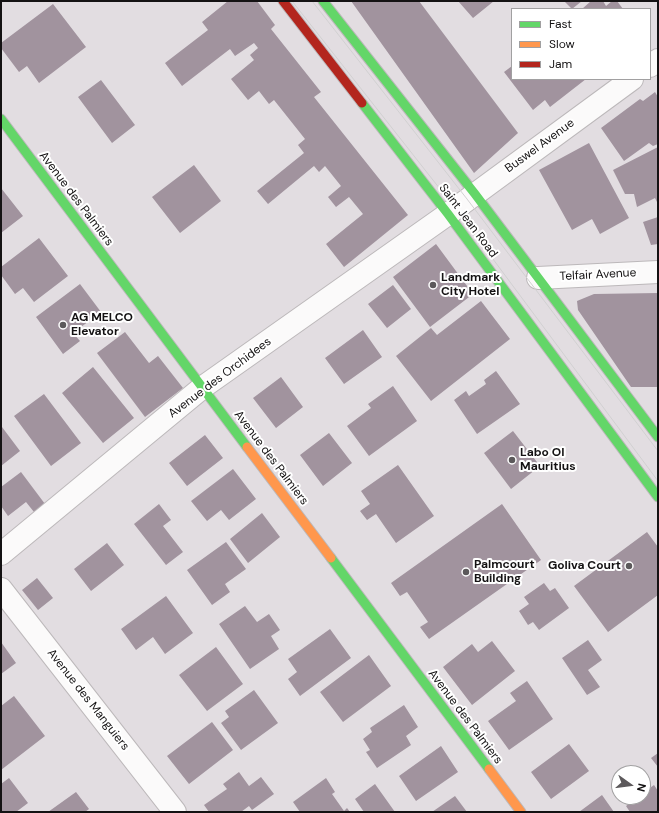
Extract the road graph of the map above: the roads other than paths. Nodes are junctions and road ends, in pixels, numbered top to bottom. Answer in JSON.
{"nodes":[{"id":1,"x":283,"y":1,"type":"edge"},
{"id":2,"x":323,"y":1,"type":"edge"},
{"id":3,"x":631,"y":80,"type":"edge"},
{"id":4,"x":1,"y":119,"type":"edge"},
{"id":5,"x":475,"y":194,"type":"junction"},
{"id":6,"x":448,"y":214,"type":"junction"},
{"id":7,"x":658,"y":272,"type":"edge"},
{"id":8,"x":538,"y":278,"type":"junction"},
{"id":9,"x":203,"y":387,"type":"junction"},
{"id":10,"x":658,"y":437,"type":"edge"},
{"id":11,"x":658,"y":497,"type":"edge"},
{"id":12,"x":1,"y":554,"type":"edge"},
{"id":13,"x":1,"y":589,"type":"edge"},
{"id":14,"x":175,"y":812,"type":"edge"},
{"id":15,"x":521,"y":812,"type":"edge"}],
"edges":[{"from":1,"to":6,"type":"main road","name":"Saint Jean Road"},
{"from":2,"to":5,"type":"main road","name":"Saint Jean Road"},
{"from":3,"to":5,"type":"street","name":"Buswel Avenue"},
{"from":4,"to":9,"type":"main road","name":"Avenue des Palmiers"},
{"from":5,"to":6,"type":"street","name":"Buswel Avenue"},
{"from":5,"to":8,"type":"main road","name":"Saint Jean Road"},
{"from":6,"to":9,"type":"street","name":"Avenue des Orchidees"},
{"from":6,"to":11,"type":"main road","name":"Saint Jean Road"},
{"from":7,"to":8,"type":"street","name":"Telfair Avenue"},
{"from":8,"to":10,"type":"main road","name":"Saint Jean Road"},
{"from":9,"to":12,"type":"street","name":"Avenue des Orchidees"},
{"from":9,"to":15,"type":"main road","name":"Avenue des Palmiers"},
{"from":13,"to":14,"type":"street","name":"Avenue des Manguiers"}]}
